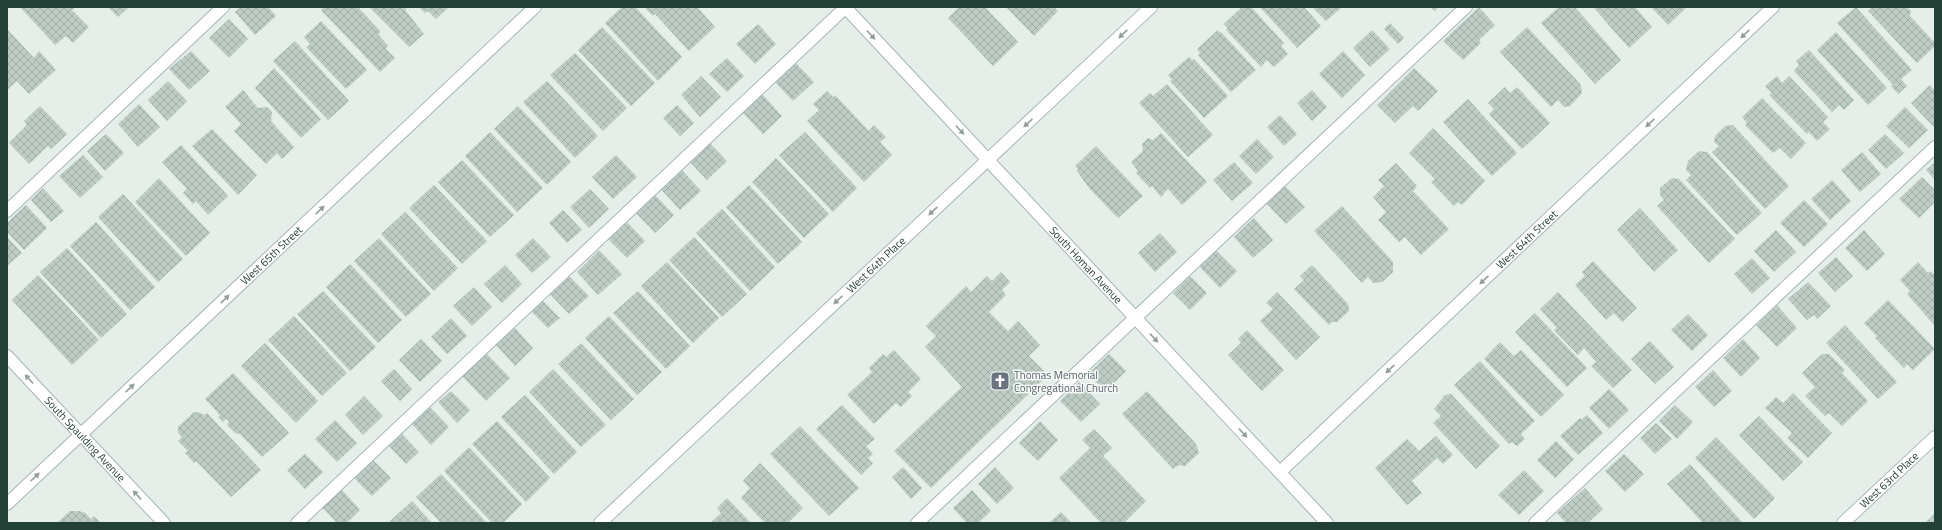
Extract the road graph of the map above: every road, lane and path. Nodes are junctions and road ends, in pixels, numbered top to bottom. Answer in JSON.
{"nodes":[{"id":1,"x":223,"y":7,"type":"edge"},
{"id":2,"x":535,"y":7,"type":"edge"},
{"id":3,"x":845,"y":7,"type":"edge"},
{"id":4,"x":1151,"y":7,"type":"edge"},
{"id":5,"x":1466,"y":7,"type":"edge"},
{"id":6,"x":1773,"y":7,"type":"edge"},
{"id":7,"x":1935,"y":147,"type":"edge"},
{"id":8,"x":988,"y":160,"type":"junction"},
{"id":9,"x":7,"y":211,"type":"edge"},
{"id":10,"x":1136,"y":318,"type":"junction"},
{"id":11,"x":7,"y":356,"type":"edge"},
{"id":12,"x":80,"y":434,"type":"junction"},
{"id":13,"x":1935,"y":437,"type":"edge"},
{"id":14,"x":1280,"y":472,"type":"junction"},
{"id":15,"x":7,"y":504,"type":"edge"},
{"id":16,"x":164,"y":523,"type":"edge"},
{"id":17,"x":298,"y":523,"type":"edge"},
{"id":18,"x":600,"y":523,"type":"edge"},
{"id":19,"x":917,"y":523,"type":"edge"},
{"id":20,"x":1327,"y":523,"type":"edge"},
{"id":21,"x":1535,"y":523,"type":"edge"},
{"id":22,"x":1844,"y":523,"type":"edge"}],
"edges":[{"from":1,"to":9,"type":"street"},
{"from":12,"to":2,"type":"street","name":"West 65th Street","one_way":true},
{"from":3,"to":8,"type":"street","name":"South Homan Avenue","one_way":true},
{"from":3,"to":17,"type":"street"},
{"from":4,"to":8,"type":"street","name":"West 64th Place","one_way":true},
{"from":5,"to":10,"type":"street"},
{"from":6,"to":14,"type":"street","name":"West 64th Street","one_way":true},
{"from":7,"to":21,"type":"street"},
{"from":8,"to":10,"type":"street","name":"South Homan Avenue"},
{"from":8,"to":18,"type":"street","name":"West 64th Place","one_way":true},
{"from":10,"to":14,"type":"street","name":"South Homan Avenue","one_way":true},
{"from":10,"to":19,"type":"street"},
{"from":12,"to":11,"type":"street","name":"South Spaulding Avenue","one_way":true},
{"from":15,"to":12,"type":"street","name":"West 65th Street","one_way":true},
{"from":16,"to":12,"type":"street","name":"South Spaulding Avenue","one_way":true},
{"from":13,"to":22,"type":"street","name":"West 63rd Place"},
{"from":14,"to":20,"type":"street","name":"South Homan Avenue"}]}
